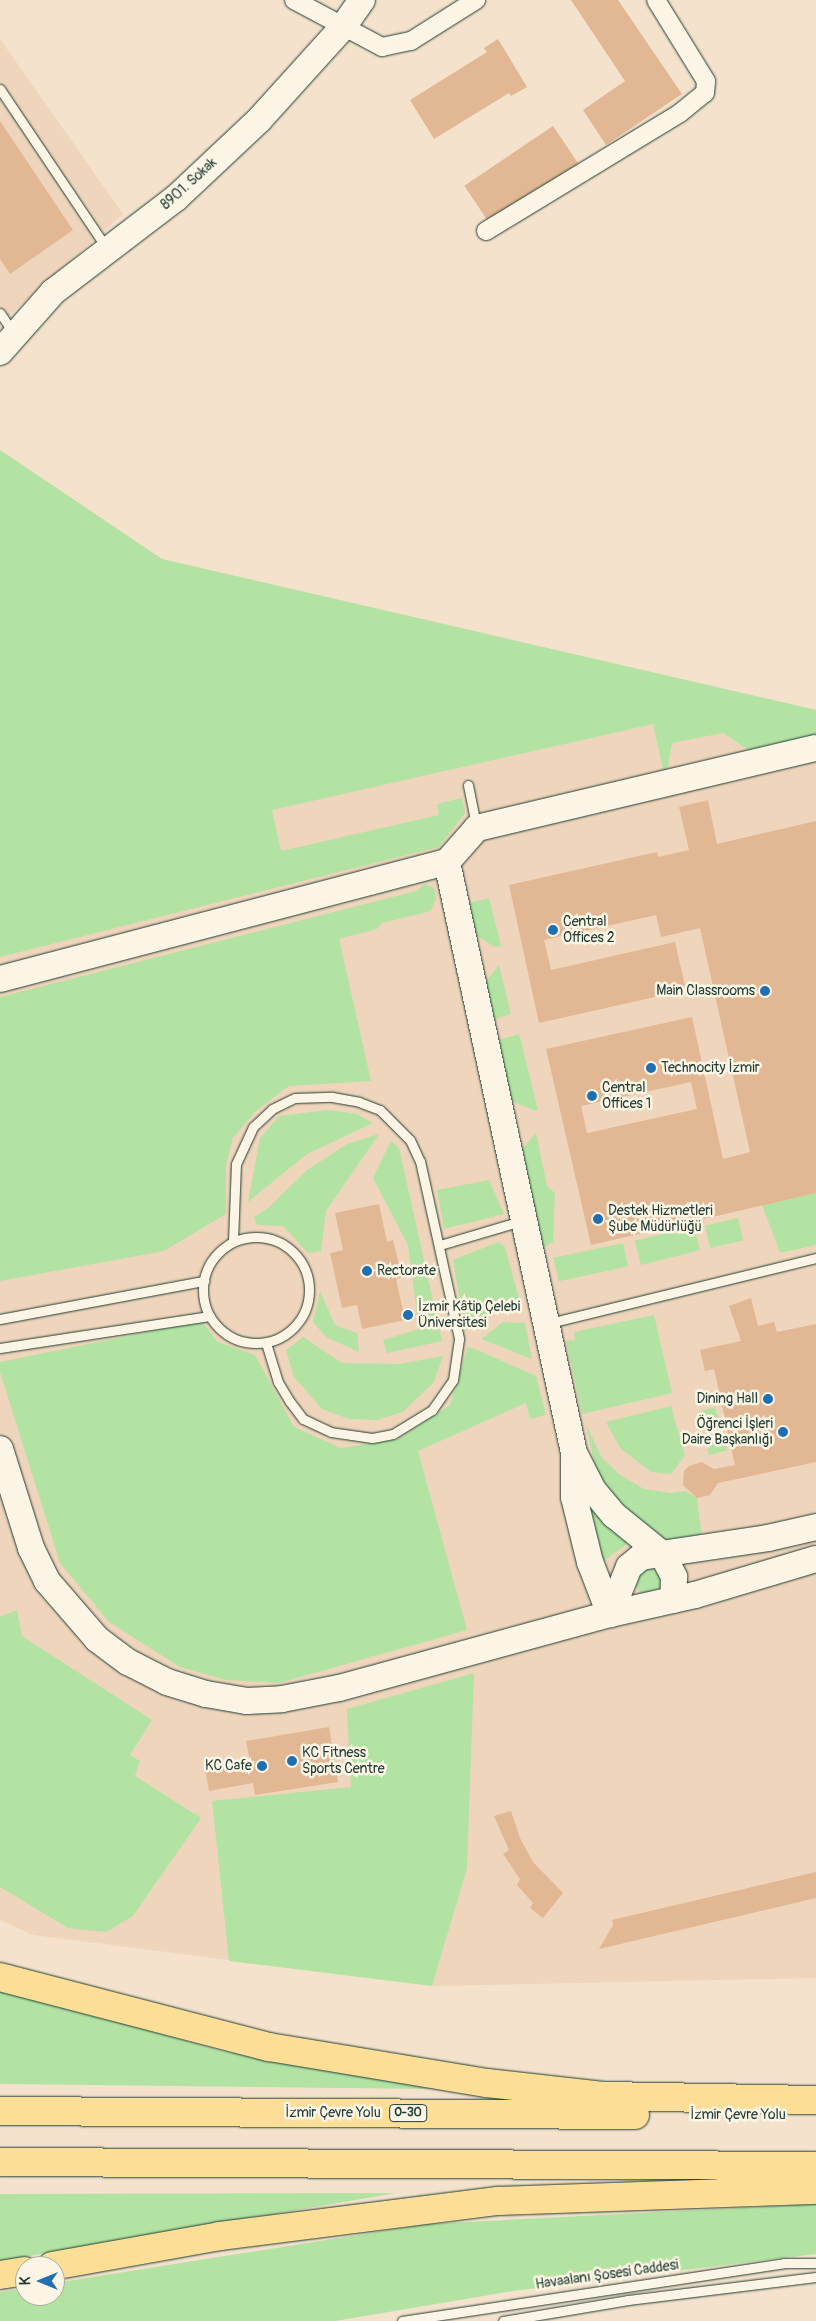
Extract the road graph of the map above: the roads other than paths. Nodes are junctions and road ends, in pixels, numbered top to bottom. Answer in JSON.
{"nodes":[{"id":1,"x":294,"y":0,"type":"edge"},
{"id":2,"x":362,"y":0,"type":"edge"},
{"id":3,"x":476,"y":0,"type":"edge"},
{"id":4,"x":656,"y":0,"type":"edge"},
{"id":5,"x":343,"y":27,"type":"junction"},
{"id":6,"x":0,"y":89,"type":"edge"},
{"id":7,"x":486,"y":231,"type":"dead end"},
{"id":8,"x":109,"y":251,"type":"junction"},
{"id":9,"x":5,"y":333,"type":"edge"},
{"id":10,"x":816,"y":748,"type":"edge"},
{"id":11,"x":468,"y":785,"type":"dead end"},
{"id":12,"x":477,"y":828,"type":"junction"},
{"id":13,"x":447,"y":862,"type":"junction"},
{"id":14,"x":0,"y":979,"type":"edge"},
{"id":15,"x":524,"y":1220,"type":"junction"},
{"id":16,"x":233,"y":1241,"type":"junction"},
{"id":17,"x":440,"y":1244,"type":"junction"},
{"id":18,"x":816,"y":1258,"type":"edge"},
{"id":19,"x":204,"y":1281,"type":"junction"},
{"id":20,"x":210,"y":1316,"type":"junction"},
{"id":21,"x":0,"y":1319,"type":"edge"},
{"id":22,"x":546,"y":1324,"type":"junction"},
{"id":23,"x":266,"y":1343,"type":"junction"},
{"id":24,"x":0,"y":1348,"type":"edge"},
{"id":25,"x":0,"y":1448,"type":"edge"},
{"id":26,"x":574,"y":1453,"type":"junction"},
{"id":27,"x":816,"y":1527,"type":"edge"},
{"id":28,"x":662,"y":1554,"type":"junction"},
{"id":29,"x":816,"y":1559,"type":"edge"},
{"id":30,"x":674,"y":1600,"type":"junction"},
{"id":31,"x":610,"y":1614,"type":"junction"},
{"id":32,"x":0,"y":1977,"type":"edge"},
{"id":33,"x":816,"y":2100,"type":"edge"},
{"id":34,"x":0,"y":2111,"type":"edge"},
{"id":35,"x":816,"y":2116,"type":"edge"},
{"id":36,"x":0,"y":2162,"type":"edge"},
{"id":37,"x":816,"y":2166,"type":"edge"},
{"id":38,"x":816,"y":2190,"type":"edge"},
{"id":39,"x":816,"y":2263,"type":"edge"},
{"id":40,"x":65,"y":2264,"type":"edge"},
{"id":41,"x":15,"y":2273,"type":"edge"},
{"id":42,"x":0,"y":2275,"type":"edge"},
{"id":43,"x":816,"y":2277,"type":"edge"},
{"id":44,"x":402,"y":2321,"type":"edge"},
{"id":45,"x":503,"y":2321,"type":"edge"}],
"edges":[{"from":1,"to":5,"type":"street"},
{"from":2,"to":5,"type":"street","name":"8901. Sokak"},
{"from":3,"to":5,"type":"street"},
{"from":4,"to":7,"type":"street"},
{"from":5,"to":8,"type":"street","name":"8901. Sokak"},
{"from":6,"to":8,"type":"lane"},
{"from":8,"to":9,"type":"street","name":"8901. Sokak"},
{"from":10,"to":12,"type":"street"},
{"from":11,"to":12,"type":"lane"},
{"from":12,"to":13,"type":"street"},
{"from":13,"to":14,"type":"street"},
{"from":13,"to":15,"type":"street"},
{"from":15,"to":17,"type":"lane"},
{"from":15,"to":22,"type":"street"},
{"from":16,"to":17,"type":"lane"},
{"from":16,"to":19,"type":"lane"},
{"from":16,"to":23,"type":"lane"},
{"from":17,"to":23,"type":"lane"},
{"from":18,"to":22,"type":"lane"},
{"from":19,"to":20,"type":"lane"},
{"from":19,"to":21,"type":"lane"},
{"from":20,"to":23,"type":"lane"},
{"from":20,"to":24,"type":"lane"},
{"from":22,"to":26,"type":"street"},
{"from":25,"to":31,"type":"street"},
{"from":26,"to":28,"type":"street"},
{"from":26,"to":31,"type":"street"},
{"from":27,"to":28,"type":"street"},
{"from":28,"to":30,"type":"street"},
{"from":28,"to":31,"type":"street"},
{"from":29,"to":30,"type":"street"},
{"from":30,"to":31,"type":"street"},
{"from":32,"to":33,"type":"highway"},
{"from":34,"to":35,"type":"highway","name":"İzmir Çevre Yolu","number":"O-30"},
{"from":36,"to":37,"type":"highway"},
{"from":38,"to":40,"type":"highway"},
{"from":39,"to":44,"type":"lane","name":"Havaalanı Şosesi Caddesi"},
{"from":41,"to":42,"type":"highway"},
{"from":43,"to":45,"type":"lane","name":"Havaalanı Şosesi Caddesi"}]}
